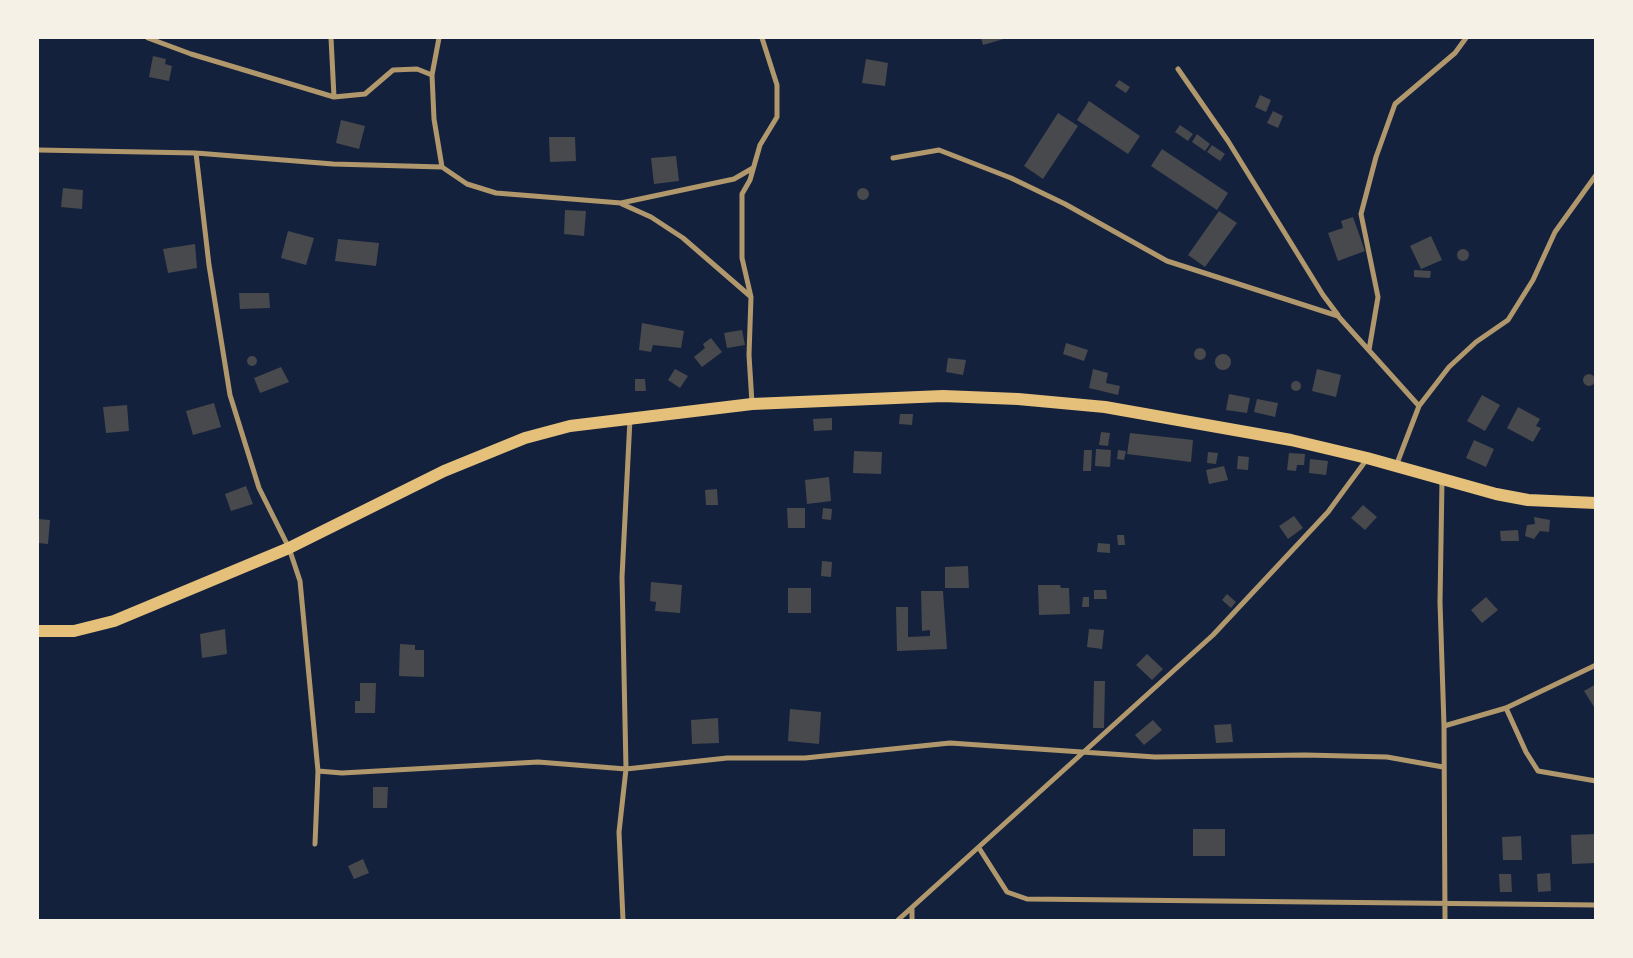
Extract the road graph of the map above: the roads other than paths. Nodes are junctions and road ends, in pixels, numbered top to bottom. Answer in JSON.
{"nodes":[{"id":1,"x":148,"y":38,"type":"edge"},
{"id":2,"x":331,"y":38,"type":"edge"},
{"id":3,"x":439,"y":38,"type":"edge"},
{"id":4,"x":762,"y":38,"type":"edge"},
{"id":5,"x":1466,"y":38,"type":"edge"},
{"id":6,"x":1178,"y":69,"type":"dead end"},
{"id":7,"x":432,"y":75,"type":"junction"},
{"id":8,"x":334,"y":97,"type":"junction"},
{"id":9,"x":38,"y":150,"type":"edge"},
{"id":10,"x":196,"y":153,"type":"junction"},
{"id":11,"x":893,"y":158,"type":"dead end"},
{"id":12,"x":442,"y":167,"type":"junction"},
{"id":13,"x":753,"y":168,"type":"junction"},
{"id":14,"x":1596,"y":175,"type":"edge"},
{"id":15,"x":621,"y":203,"type":"junction"},
{"id":16,"x":751,"y":296,"type":"junction"},
{"id":17,"x":1338,"y":316,"type":"junction"},
{"id":18,"x":1369,"y":350,"type":"junction"},
{"id":19,"x":752,"y":404,"type":"junction"},
{"id":20,"x":1419,"y":406,"type":"junction"},
{"id":21,"x":630,"y":418,"type":"junction"},
{"id":22,"x":1367,"y":458,"type":"junction"},
{"id":23,"x":1396,"y":467,"type":"junction"},
{"id":24,"x":1442,"y":480,"type":"junction"},
{"id":25,"x":1596,"y":503,"type":"edge"},
{"id":26,"x":289,"y":548,"type":"junction"},
{"id":27,"x":38,"y":631,"type":"edge"},
{"id":28,"x":1596,"y":665,"type":"edge"},
{"id":29,"x":1506,"y":708,"type":"junction"},
{"id":30,"x":1444,"y":726,"type":"junction"},
{"id":31,"x":1084,"y":753,"type":"junction"},
{"id":32,"x":1443,"y":766,"type":"junction"},
{"id":33,"x":626,"y":769,"type":"junction"},
{"id":34,"x":318,"y":771,"type":"junction"},
{"id":35,"x":1596,"y":781,"type":"edge"},
{"id":36,"x":315,"y":844,"type":"dead end"},
{"id":37,"x":979,"y":848,"type":"junction"},
{"id":38,"x":1444,"y":904,"type":"junction"},
{"id":39,"x":1596,"y":905,"type":"edge"},
{"id":40,"x":912,"y":908,"type":"junction"},
{"id":41,"x":623,"y":920,"type":"edge"},
{"id":42,"x":898,"y":920,"type":"edge"},
{"id":43,"x":912,"y":920,"type":"edge"},
{"id":44,"x":1444,"y":920,"type":"edge"}],
"edges":[{"from":1,"to":8,"type":"street"},
{"from":2,"to":8,"type":"street"},
{"from":3,"to":7,"type":"street"},
{"from":4,"to":13,"type":"street"},
{"from":5,"to":18,"type":"street"},
{"from":6,"to":17,"type":"street"},
{"from":7,"to":8,"type":"street"},
{"from":7,"to":12,"type":"street"},
{"from":9,"to":10,"type":"street"},
{"from":10,"to":12,"type":"street"},
{"from":10,"to":26,"type":"street"},
{"from":11,"to":17,"type":"street"},
{"from":12,"to":15,"type":"street"},
{"from":13,"to":15,"type":"street"},
{"from":13,"to":16,"type":"street"},
{"from":14,"to":20,"type":"street"},
{"from":15,"to":16,"type":"street"},
{"from":16,"to":19,"type":"street"},
{"from":17,"to":18,"type":"street"},
{"from":18,"to":20,"type":"street"},
{"from":19,"to":21,"type":"main road"},
{"from":19,"to":22,"type":"main road"},
{"from":20,"to":23,"type":"street"},
{"from":21,"to":26,"type":"main road"},
{"from":21,"to":33,"type":"street"},
{"from":22,"to":23,"type":"main road"},
{"from":22,"to":31,"type":"street"},
{"from":23,"to":24,"type":"main road"},
{"from":24,"to":25,"type":"main road"},
{"from":24,"to":30,"type":"street"},
{"from":26,"to":27,"type":"main road"},
{"from":26,"to":34,"type":"street"},
{"from":28,"to":29,"type":"street"},
{"from":29,"to":30,"type":"street"},
{"from":29,"to":35,"type":"street"},
{"from":30,"to":32,"type":"street"},
{"from":31,"to":32,"type":"street"},
{"from":31,"to":33,"type":"street"},
{"from":31,"to":37,"type":"street"},
{"from":32,"to":38,"type":"street"},
{"from":33,"to":34,"type":"street"},
{"from":33,"to":41,"type":"street"},
{"from":34,"to":36,"type":"street"},
{"from":37,"to":38,"type":"street"},
{"from":37,"to":40,"type":"street"},
{"from":38,"to":39,"type":"street"},
{"from":38,"to":44,"type":"street"},
{"from":40,"to":42,"type":"street"},
{"from":40,"to":43,"type":"street"}]}
